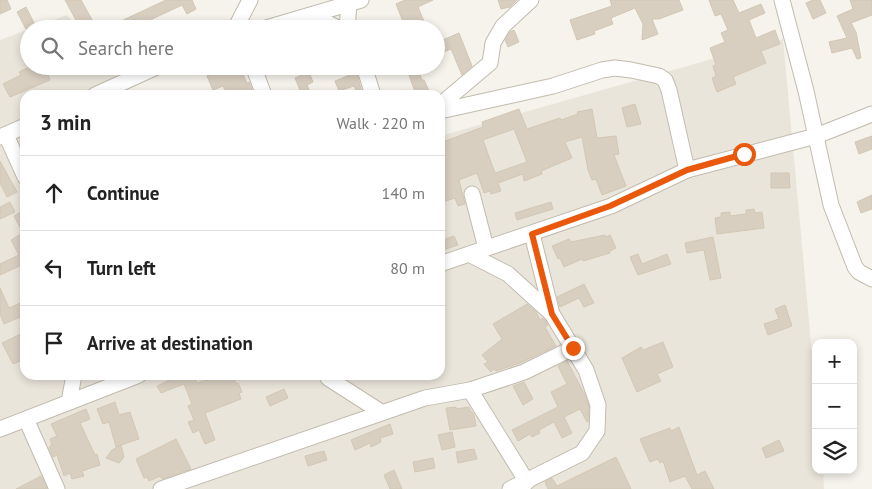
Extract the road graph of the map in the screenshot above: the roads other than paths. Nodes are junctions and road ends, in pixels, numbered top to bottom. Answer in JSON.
{"nodes":[{"id":1,"x":250,"y":0,"type":"edge"},
{"id":2,"x":531,"y":0,"type":"edge"},
{"id":3,"x":782,"y":0,"type":"edge"},
{"id":4,"x":355,"y":2,"type":"edge"},
{"id":5,"x":303,"y":17,"type":"junction"},
{"id":6,"x":240,"y":20,"type":"edge"},
{"id":7,"x":293,"y":20,"type":"edge"},
{"id":8,"x":321,"y":20,"type":"edge"},
{"id":9,"x":350,"y":20,"type":"edge"},
{"id":10,"x":139,"y":75,"type":"edge"},
{"id":11,"x":256,"y":75,"type":"edge"},
{"id":12,"x":367,"y":75,"type":"edge"},
{"id":13,"x":106,"y":90,"type":"edge"},
{"id":14,"x":262,"y":90,"type":"edge"},
{"id":15,"x":371,"y":90,"type":"edge"},
{"id":16,"x":445,"y":101,"type":"edge"},
{"id":17,"x":445,"y":110,"type":"edge"},
{"id":18,"x":872,"y":114,"type":"edge"},
{"id":19,"x":20,"y":128,"type":"edge"},
{"id":20,"x":3,"y":136,"type":"edge"},
{"id":21,"x":816,"y":136,"type":"junction"},
{"id":22,"x":20,"y":168,"type":"edge"},
{"id":23,"x":687,"y":170,"type":"junction"},
{"id":24,"x":472,"y":194,"type":"dead end"},
{"id":25,"x":532,"y":234,"type":"junction"},
{"id":26,"x":486,"y":248,"type":"junction"},
{"id":27,"x":469,"y":254,"type":"junction"},
{"id":28,"x":445,"y":262,"type":"edge"},
{"id":29,"x":872,"y":279,"type":"edge"},
{"id":30,"x":552,"y":314,"type":"junction"},
{"id":31,"x":573,"y":348,"type":"junction"},
{"id":32,"x":73,"y":380,"type":"edge"},
{"id":33,"x":116,"y":380,"type":"edge"},
{"id":34,"x":331,"y":380,"type":"edge"},
{"id":35,"x":470,"y":390,"type":"junction"},
{"id":36,"x":69,"y":402,"type":"junction"},
{"id":37,"x":381,"y":412,"type":"junction"},
{"id":38,"x":26,"y":419,"type":"junction"},
{"id":39,"x":0,"y":429,"type":"edge"},
{"id":40,"x":527,"y":482,"type":"junction"},
{"id":41,"x":57,"y":489,"type":"edge"},
{"id":42,"x":161,"y":489,"type":"edge"},
{"id":43,"x":510,"y":489,"type":"edge"}],
"edges":[{"from":1,"to":6,"type":"street"},
{"from":2,"to":16,"type":"street"},
{"from":3,"to":21,"type":"street"},
{"from":4,"to":5,"type":"street"},
{"from":4,"to":9,"type":"street"},
{"from":5,"to":7,"type":"street"},
{"from":5,"to":8,"type":"street"},
{"from":10,"to":13,"type":"street"},
{"from":11,"to":14,"type":"street"},
{"from":12,"to":15,"type":"street"},
{"from":17,"to":23,"type":"street"},
{"from":18,"to":21,"type":"street"},
{"from":19,"to":20,"type":"street"},
{"from":20,"to":22,"type":"street"},
{"from":21,"to":23,"type":"street"},
{"from":21,"to":29,"type":"street"},
{"from":23,"to":25,"type":"street"},
{"from":24,"to":26,"type":"street"},
{"from":25,"to":26,"type":"street"},
{"from":25,"to":30,"type":"street"},
{"from":26,"to":27,"type":"street"},
{"from":27,"to":28,"type":"street"},
{"from":27,"to":30,"type":"street"},
{"from":30,"to":31,"type":"street"},
{"from":31,"to":35,"type":"street"},
{"from":31,"to":40,"type":"street"},
{"from":32,"to":36,"type":"street"},
{"from":33,"to":36,"type":"street"},
{"from":34,"to":37,"type":"street"},
{"from":35,"to":37,"type":"street"},
{"from":35,"to":40,"type":"street"},
{"from":36,"to":38,"type":"street"},
{"from":37,"to":42,"type":"street"},
{"from":38,"to":39,"type":"street"},
{"from":38,"to":41,"type":"street"},
{"from":40,"to":43,"type":"street"}]}
